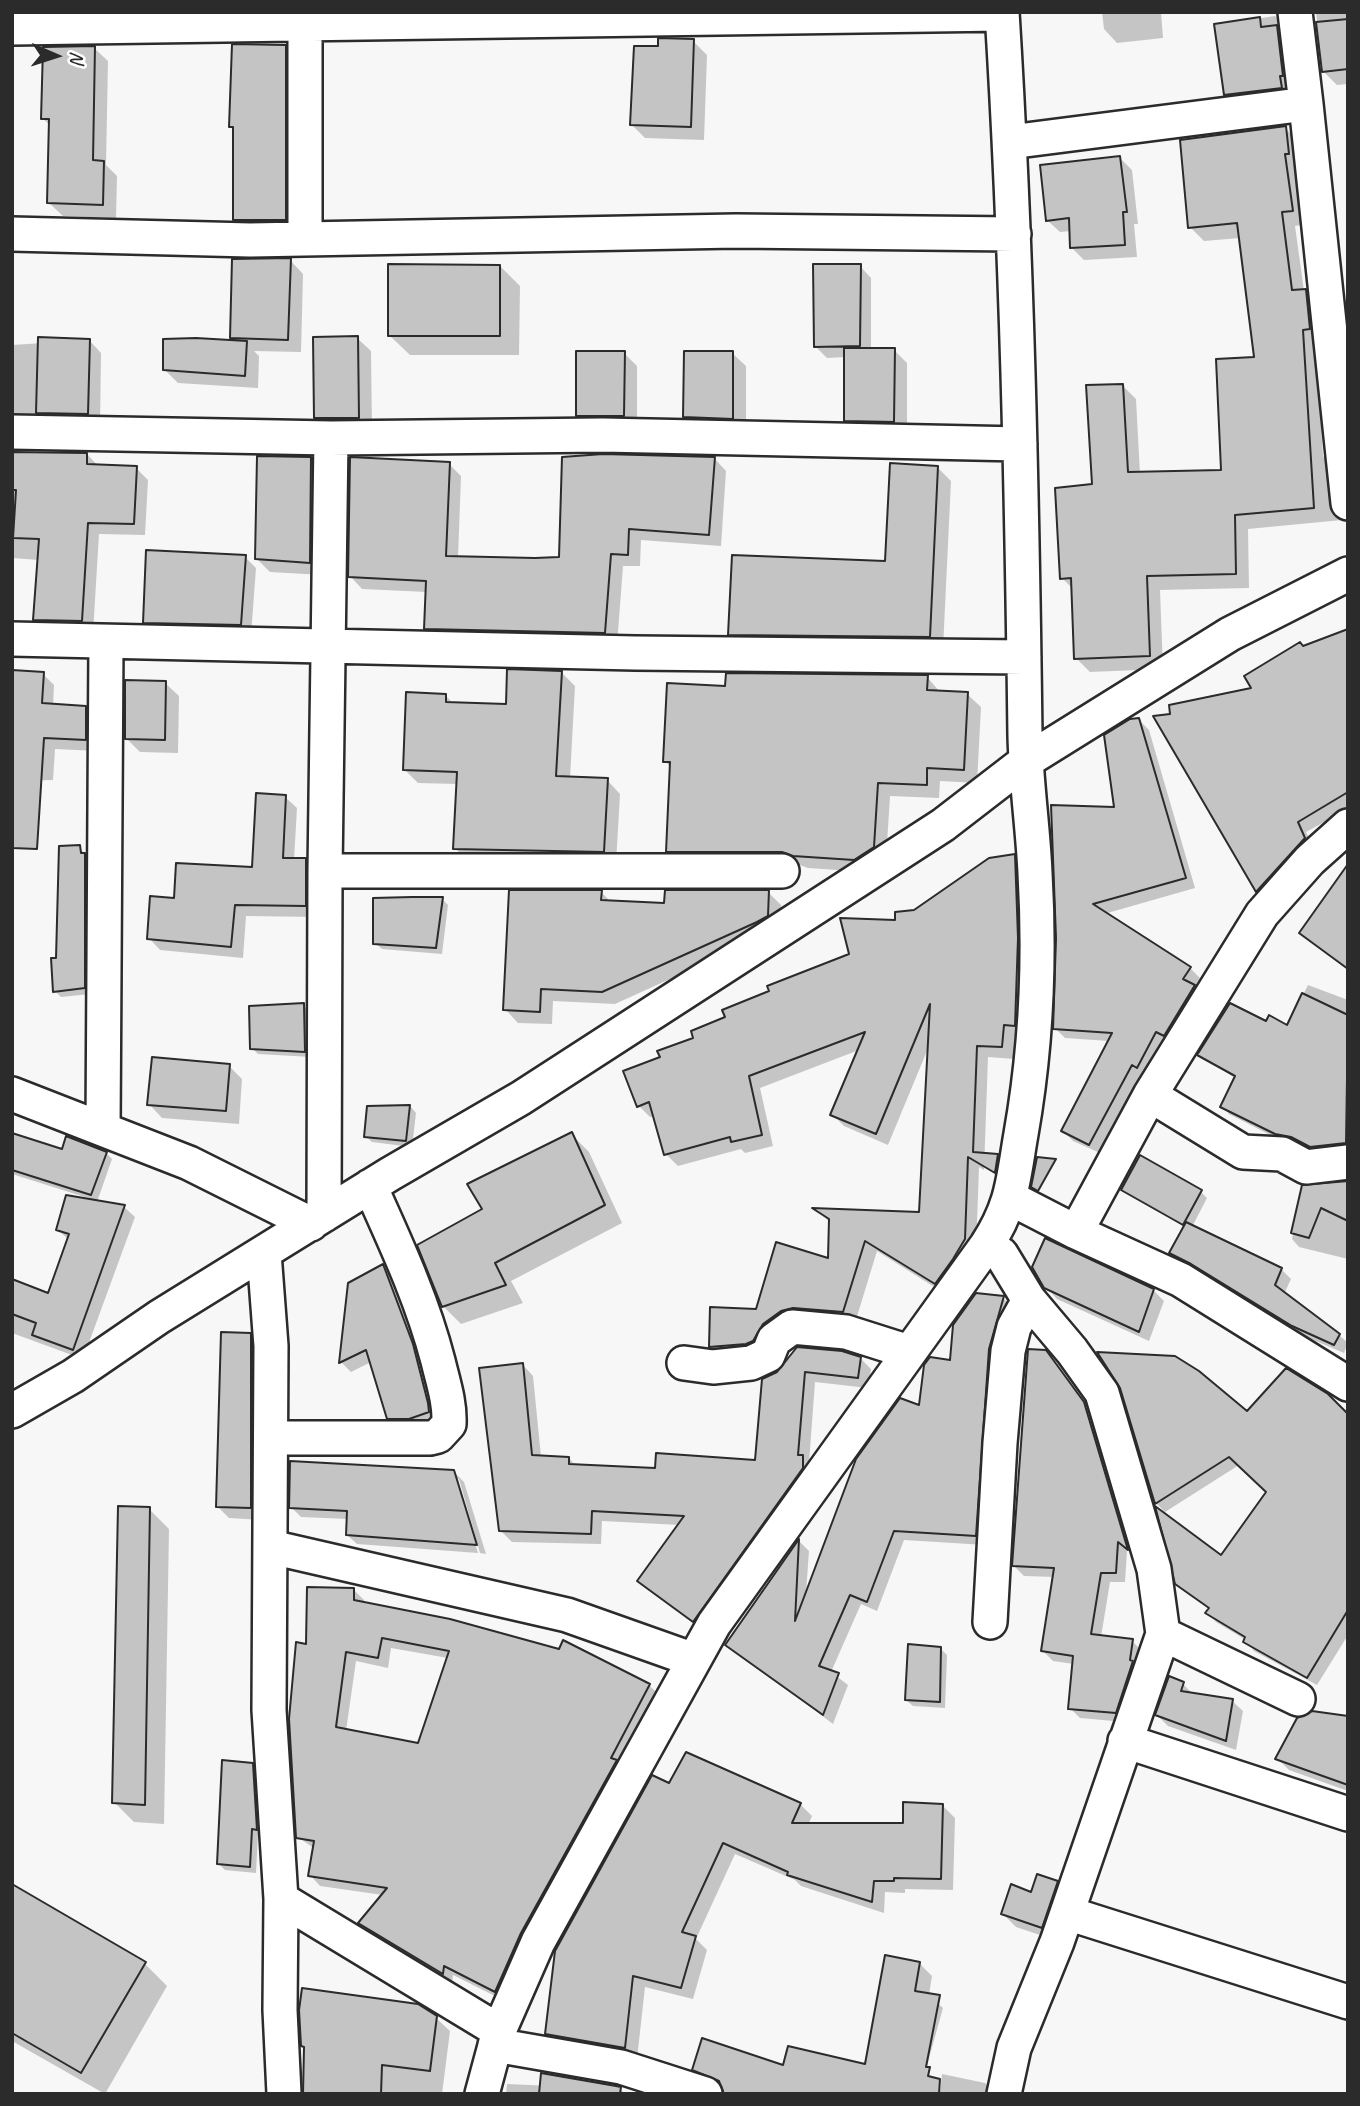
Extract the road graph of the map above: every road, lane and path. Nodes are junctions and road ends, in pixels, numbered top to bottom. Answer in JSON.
{"nodes":[{"id":1,"x":1296,"y":12,"type":"edge"},
{"id":2,"x":1002,"y":13,"type":"edge"},
{"id":3,"x":305,"y":18,"type":"edge"},
{"id":4,"x":12,"y":28,"type":"edge"},
{"id":5,"x":1307,"y":104,"type":"junction"},
{"id":6,"x":1010,"y":142,"type":"junction"},
{"id":7,"x":12,"y":234,"type":"edge"},
{"id":8,"x":1014,"y":234,"type":"junction"},
{"id":9,"x":305,"y":238,"type":"junction"},
{"id":10,"x":12,"y":432,"type":"edge"},
{"id":11,"x":331,"y":438,"type":"junction"},
{"id":12,"x":1020,"y":444,"type":"junction"},
{"id":13,"x":1348,"y":503,"type":"edge"},
{"id":14,"x":1348,"y":573,"type":"edge"},
{"id":15,"x":12,"y":639,"type":"edge"},
{"id":16,"x":106,"y":642,"type":"junction"},
{"id":17,"x":329,"y":648,"type":"junction"},
{"id":18,"x":1024,"y":657,"type":"junction"},
{"id":19,"x":1026,"y":761,"type":"junction"},
{"id":20,"x":1348,"y":826,"type":"edge"},
{"id":21,"x":325,"y":872,"type":"junction"},
{"id":22,"x":782,"y":872,"type":"dead end"},
{"id":23,"x":12,"y":1094,"type":"edge"},
{"id":24,"x":1150,"y":1095,"type":"junction"},
{"id":25,"x":103,"y":1129,"type":"junction"},
{"id":26,"x":1348,"y":1162,"type":"edge"},
{"id":27,"x":370,"y":1186,"type":"junction"},
{"id":28,"x":1010,"y":1198,"type":"junction"},
{"id":29,"x":318,"y":1219,"type":"junction"},
{"id":30,"x":1076,"y":1232,"type":"junction"},
{"id":31,"x":986,"y":1245,"type":"junction"},
{"id":32,"x":264,"y":1253,"type":"junction"},
{"id":33,"x":1029,"y":1300,"type":"junction"},
{"id":34,"x":909,"y":1352,"type":"junction"},
{"id":35,"x":684,"y":1363,"type":"dead end"},
{"id":36,"x":1348,"y":1384,"type":"edge"},
{"id":37,"x":12,"y":1411,"type":"edge"},
{"id":38,"x":271,"y":1438,"type":"junction"},
{"id":39,"x":271,"y":1547,"type":"junction"},
{"id":40,"x":990,"y":1622,"type":"dead end"},
{"id":41,"x":1163,"y":1634,"type":"junction"},
{"id":42,"x":694,"y":1660,"type":"junction"},
{"id":43,"x":1298,"y":1699,"type":"dead end"},
{"id":44,"x":1125,"y":1741,"type":"junction"},
{"id":45,"x":1348,"y":1814,"type":"edge"},
{"id":46,"x":281,"y":1899,"type":"junction"},
{"id":47,"x":1067,"y":1913,"type":"junction"},
{"id":48,"x":1348,"y":2002,"type":"edge"},
{"id":49,"x":497,"y":2038,"type":"junction"},
{"id":50,"x":284,"y":2094,"type":"edge"},
{"id":51,"x":482,"y":2094,"type":"edge"},
{"id":52,"x":705,"y":2094,"type":"edge"},
{"id":53,"x":1004,"y":2094,"type":"edge"}],
"edges":[{"from":1,"to":5,"type":"street"},
{"from":2,"to":3,"type":"street"},
{"from":2,"to":6,"type":"street"},
{"from":3,"to":4,"type":"street"},
{"from":3,"to":9,"type":"street"},
{"from":5,"to":6,"type":"street"},
{"from":5,"to":13,"type":"street"},
{"from":6,"to":8,"type":"street"},
{"from":7,"to":9,"type":"street"},
{"from":8,"to":9,"type":"street"},
{"from":8,"to":12,"type":"street"},
{"from":10,"to":11,"type":"street"},
{"from":11,"to":12,"type":"street"},
{"from":11,"to":17,"type":"street"},
{"from":12,"to":18,"type":"street"},
{"from":14,"to":19,"type":"street"},
{"from":15,"to":16,"type":"street"},
{"from":16,"to":17,"type":"street"},
{"from":16,"to":25,"type":"street"},
{"from":17,"to":18,"type":"street"},
{"from":17,"to":21,"type":"street"},
{"from":18,"to":19,"type":"street"},
{"from":19,"to":27,"type":"street"},
{"from":19,"to":28,"type":"street"},
{"from":20,"to":24,"type":"street"},
{"from":21,"to":22,"type":"street"},
{"from":21,"to":29,"type":"street"},
{"from":23,"to":25,"type":"street"},
{"from":24,"to":26,"type":"street"},
{"from":24,"to":30,"type":"street"},
{"from":25,"to":29,"type":"street"},
{"from":27,"to":29,"type":"street"},
{"from":27,"to":38,"type":"street"},
{"from":28,"to":30,"type":"street"},
{"from":28,"to":31,"type":"street"},
{"from":29,"to":32,"type":"street"},
{"from":30,"to":36,"type":"street"},
{"from":31,"to":33,"type":"street"},
{"from":31,"to":34,"type":"street"},
{"from":32,"to":37,"type":"street"},
{"from":32,"to":38,"type":"street"},
{"from":33,"to":40,"type":"street"},
{"from":33,"to":41,"type":"street"},
{"from":34,"to":35,"type":"street"},
{"from":34,"to":42,"type":"street"},
{"from":38,"to":39,"type":"street"},
{"from":39,"to":42,"type":"street"},
{"from":39,"to":46,"type":"street"},
{"from":41,"to":43,"type":"street"},
{"from":41,"to":44,"type":"street"},
{"from":42,"to":49,"type":"street"},
{"from":44,"to":45,"type":"street"},
{"from":44,"to":47,"type":"street"},
{"from":46,"to":49,"type":"street"},
{"from":46,"to":50,"type":"street"},
{"from":47,"to":48,"type":"street"},
{"from":47,"to":53,"type":"street"},
{"from":49,"to":51,"type":"street"},
{"from":49,"to":52,"type":"street"}]}
